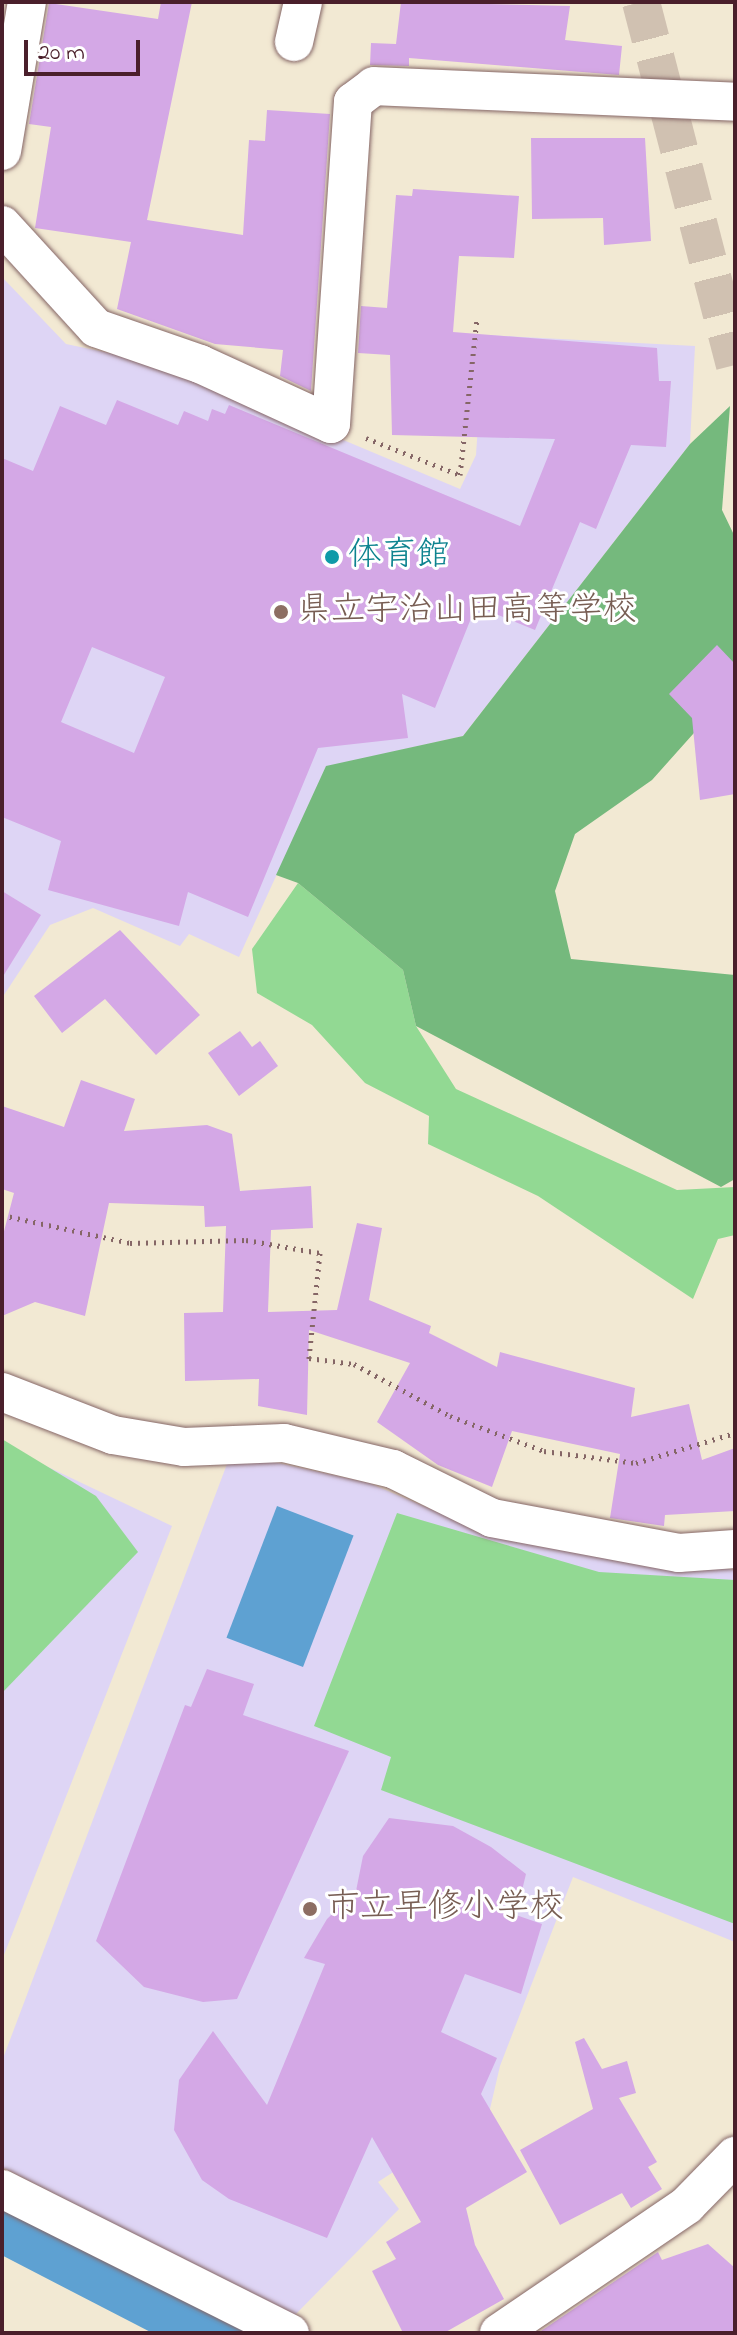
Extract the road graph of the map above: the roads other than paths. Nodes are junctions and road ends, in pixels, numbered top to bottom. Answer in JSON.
{"nodes":[{"id":1,"x":27,"y":2,"type":"edge"},
{"id":2,"x":303,"y":2,"type":"edge"},
{"id":3,"x":294,"y":42,"type":"dead end"},
{"id":4,"x":735,"y":102,"type":"edge"},
{"id":5,"x":2,"y":151,"type":"edge"},
{"id":6,"x":2,"y":225,"type":"edge"},
{"id":7,"x":2,"y":1392,"type":"edge"},
{"id":8,"x":735,"y":1549,"type":"edge"},
{"id":9,"x":735,"y":2156,"type":"edge"},
{"id":10,"x":2,"y":2189,"type":"edge"},
{"id":11,"x":290,"y":2333,"type":"edge"},
{"id":12,"x":499,"y":2333,"type":"edge"}],
"edges":[{"from":1,"to":5,"type":"street"},
{"from":2,"to":3,"type":"street"},
{"from":4,"to":6,"type":"street"},
{"from":7,"to":8,"type":"street"},
{"from":9,"to":12,"type":"street"},
{"from":10,"to":11,"type":"street"}]}
